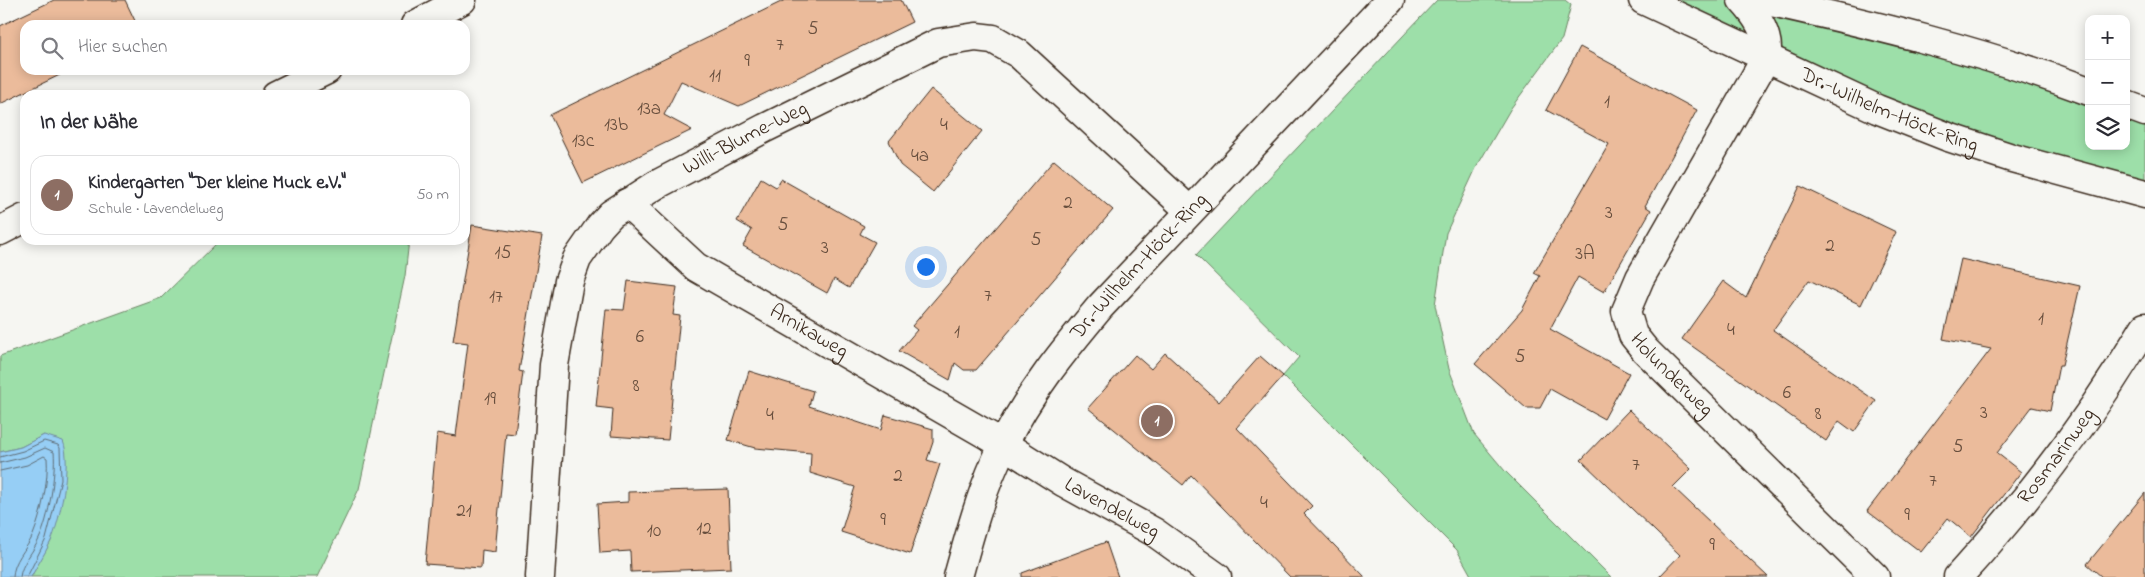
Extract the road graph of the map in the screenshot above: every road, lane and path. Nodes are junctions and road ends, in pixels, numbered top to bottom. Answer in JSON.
{"nodes":[{"id":1,"x":462,"y":0,"type":"edge"},
{"id":2,"x":1390,"y":0,"type":"edge"},
{"id":3,"x":1643,"y":0,"type":"edge"},
{"id":4,"x":1742,"y":0,"type":"edge"},
{"id":5,"x":1763,"y":0,"type":"edge"},
{"id":6,"x":424,"y":20,"type":"edge"},
{"id":7,"x":1766,"y":58,"type":"junction"},
{"id":8,"x":317,"y":75,"type":"edge"},
{"id":9,"x":286,"y":90,"type":"edge"},
{"id":10,"x":2085,"y":90,"type":"edge"},
{"id":11,"x":2130,"y":106,"type":"edge"},
{"id":12,"x":2145,"y":112,"type":"edge"},
{"id":13,"x":2145,"y":194,"type":"edge"},
{"id":14,"x":627,"y":203,"type":"junction"},
{"id":15,"x":1190,"y":211,"type":"junction"},
{"id":16,"x":20,"y":221,"type":"edge"},
{"id":17,"x":0,"y":231,"type":"edge"},
{"id":18,"x":2145,"y":327,"type":"edge"},
{"id":19,"x":1004,"y":444,"type":"junction"},
{"id":20,"x":540,"y":577,"type":"edge"},
{"id":21,"x":958,"y":577,"type":"edge"},
{"id":22,"x":1216,"y":577,"type":"edge"},
{"id":23,"x":1875,"y":577,"type":"edge"},
{"id":24,"x":1958,"y":577,"type":"edge"}],
"edges":[{"from":1,"to":6,"type":"street"},
{"from":2,"to":15,"type":"street","name":"Dr.-Wilhelm-Höck-Ring"},
{"from":3,"to":7,"type":"street","name":"Dr.-Wilhelm-Höck-Ring"},
{"from":4,"to":7,"type":"street"},
{"from":5,"to":10,"type":"street"},
{"from":7,"to":13,"type":"street","name":"Dr.-Wilhelm-Höck-Ring"},
{"from":7,"to":23,"type":"street","name":"Holunderweg"},
{"from":8,"to":9,"type":"street"},
{"from":11,"to":12,"type":"street"},
{"from":14,"to":15,"type":"street","name":"Willi-Blume-Weg"},
{"from":14,"to":19,"type":"street","name":"Arnikaweg"},
{"from":14,"to":20,"type":"street","name":"Willi-Blume-Weg"},
{"from":15,"to":19,"type":"street","name":"Dr.-Wilhelm-Höck-Ring"},
{"from":16,"to":17,"type":"street"},
{"from":18,"to":24,"type":"street","name":"Rosmarinweg"},
{"from":19,"to":21,"type":"street","name":"Dr.-Wilhelm-Höck-Ring"},
{"from":19,"to":22,"type":"street","name":"Lavendelweg"}]}
